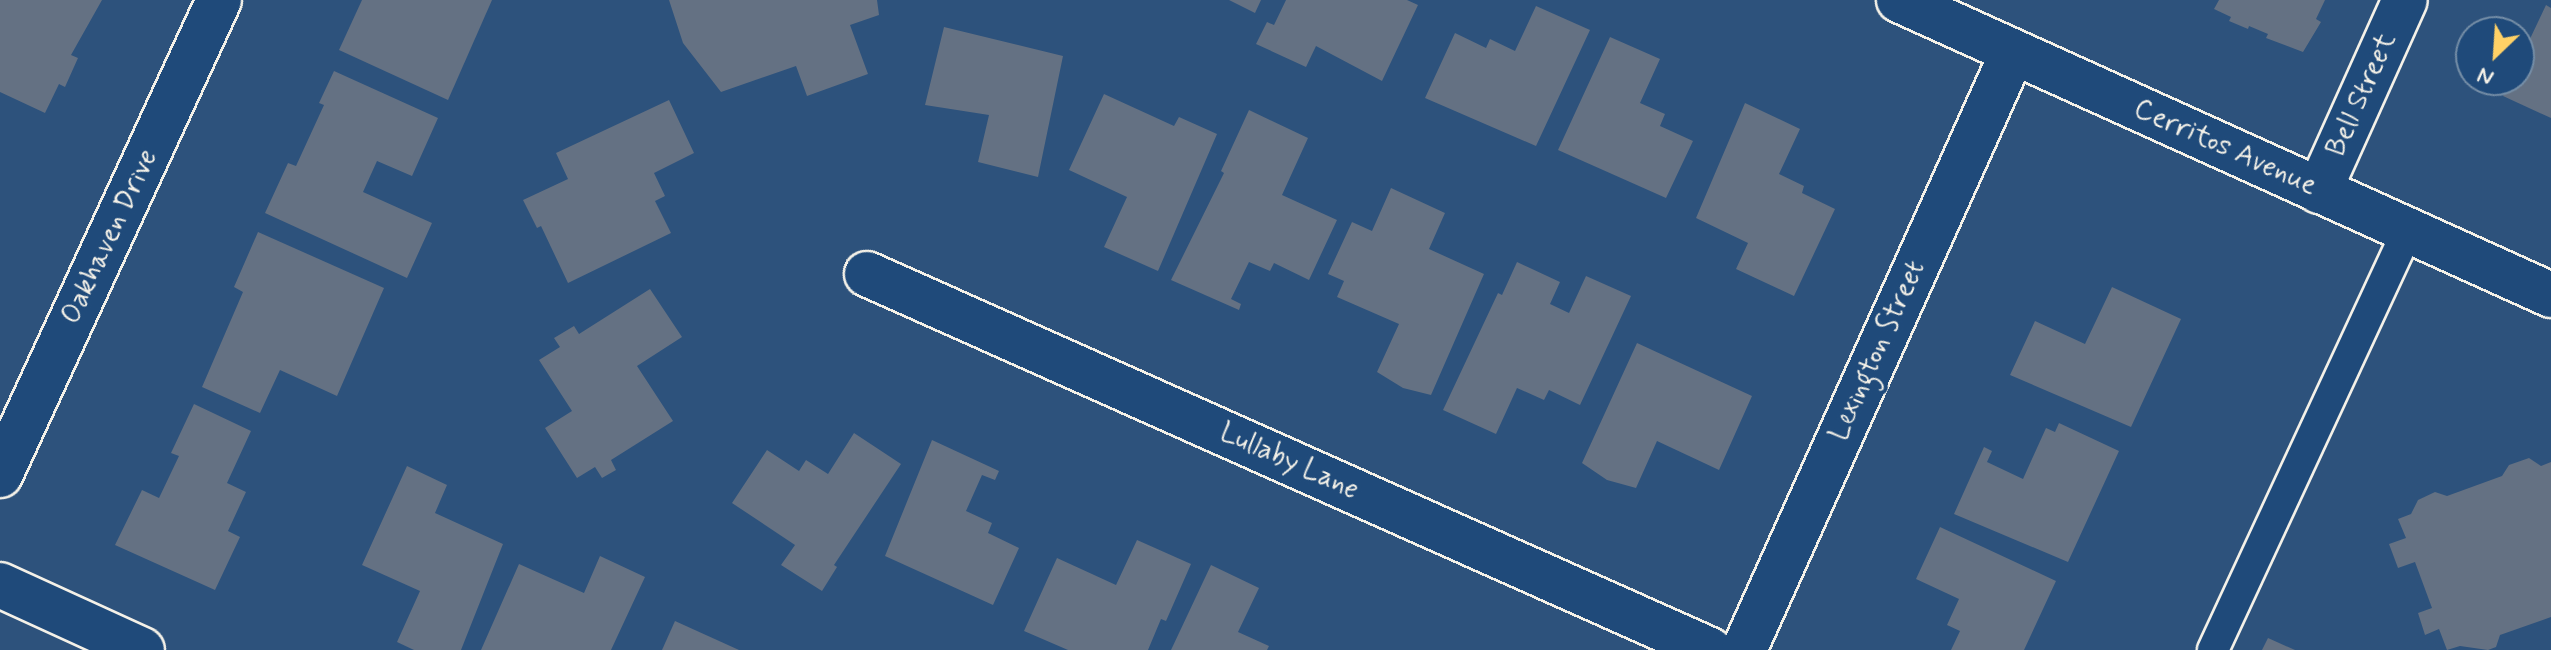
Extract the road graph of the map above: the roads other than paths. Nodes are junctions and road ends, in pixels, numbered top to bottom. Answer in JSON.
{"nodes":[{"id":1,"x":219,"y":0,"type":"edge"},
{"id":2,"x":1899,"y":0,"type":"edge"},
{"id":3,"x":2405,"y":0,"type":"edge"},
{"id":4,"x":2013,"y":52,"type":"junction"},
{"id":5,"x":2319,"y":191,"type":"junction"},
{"id":6,"x":2409,"y":228,"type":"junction"},
{"id":7,"x":867,"y":274,"type":"dead end"},
{"id":8,"x":2551,"y":295,"type":"edge"},
{"id":9,"x":0,"y":475,"type":"edge"},
{"id":10,"x":0,"y":585,"type":"edge"},
{"id":11,"x":142,"y":650,"type":"edge"},
{"id":12,"x":1710,"y":650,"type":"edge"},
{"id":13,"x":1744,"y":650,"type":"edge"},
{"id":14,"x":2213,"y":650,"type":"edge"}],
"edges":[{"from":1,"to":9,"type":"street","name":"Oakhaven Drive"},
{"from":2,"to":4,"type":"street","name":"Cerritos Avenue"},
{"from":3,"to":5,"type":"street","name":"Bell Street"},
{"from":4,"to":5,"type":"street","name":"Cerritos Avenue"},
{"from":4,"to":13,"type":"street","name":"Lexington Street"},
{"from":5,"to":6,"type":"street","name":"Cerritos Avenue"},
{"from":6,"to":8,"type":"street","name":"Cerritos Avenue"},
{"from":6,"to":14,"type":"lane"},
{"from":7,"to":12,"type":"street","name":"Lullaby Lane"},
{"from":10,"to":11,"type":"street"}]}
